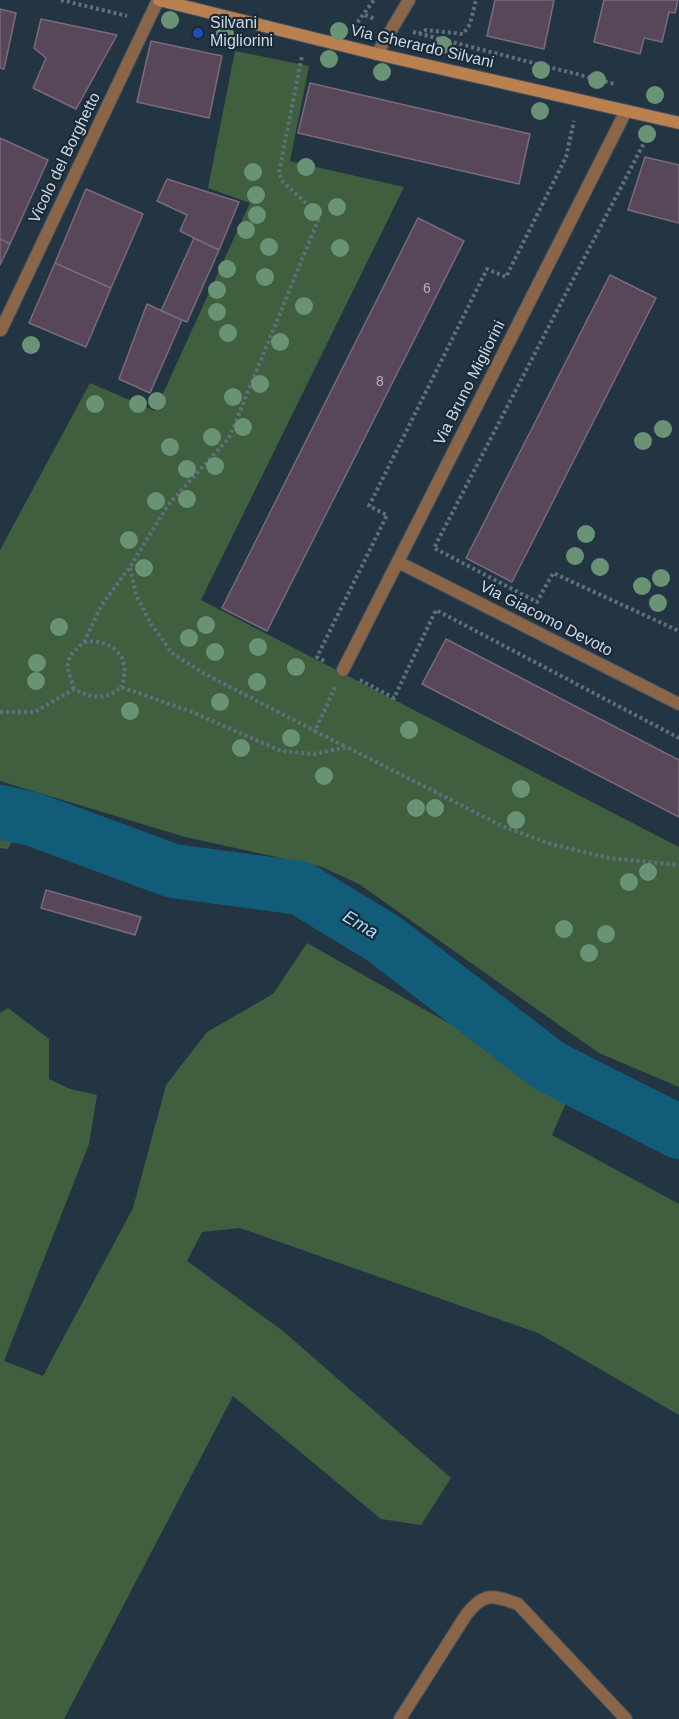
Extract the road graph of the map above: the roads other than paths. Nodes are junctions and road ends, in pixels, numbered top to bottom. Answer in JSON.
{"nodes":[{"id":1,"x":159,"y":0,"type":"edge"},
{"id":2,"x":409,"y":0,"type":"edge"},
{"id":3,"x":377,"y":54,"type":"junction"},
{"id":4,"x":626,"y":111,"type":"junction"},
{"id":5,"x":679,"y":123,"type":"edge"},
{"id":6,"x":1,"y":330,"type":"edge"},
{"id":7,"x":398,"y":562,"type":"junction"},
{"id":8,"x":343,"y":670,"type":"road end"},
{"id":9,"x":679,"y":704,"type":"edge"},
{"id":10,"x":400,"y":1719,"type":"edge"},
{"id":11,"x":626,"y":1719,"type":"edge"}],
"edges":[{"from":1,"to":3,"type":"main road","name":"Via Gherardo Silvani"},
{"from":1,"to":6,"type":"street","name":"Vicolo del Borghetto"},
{"from":2,"to":3,"type":"street"},
{"from":3,"to":4,"type":"main road","name":"Via Gherardo Silvani"},
{"from":4,"to":5,"type":"main road","name":"Via Gherardo Silvani"},
{"from":4,"to":7,"type":"street","name":"Via Bruno Migliorini"},
{"from":7,"to":8,"type":"street","name":"Via Bruno Migliorini"},
{"from":7,"to":9,"type":"street","name":"Via Giacomo Devoto"},
{"from":10,"to":11,"type":"street"}]}
